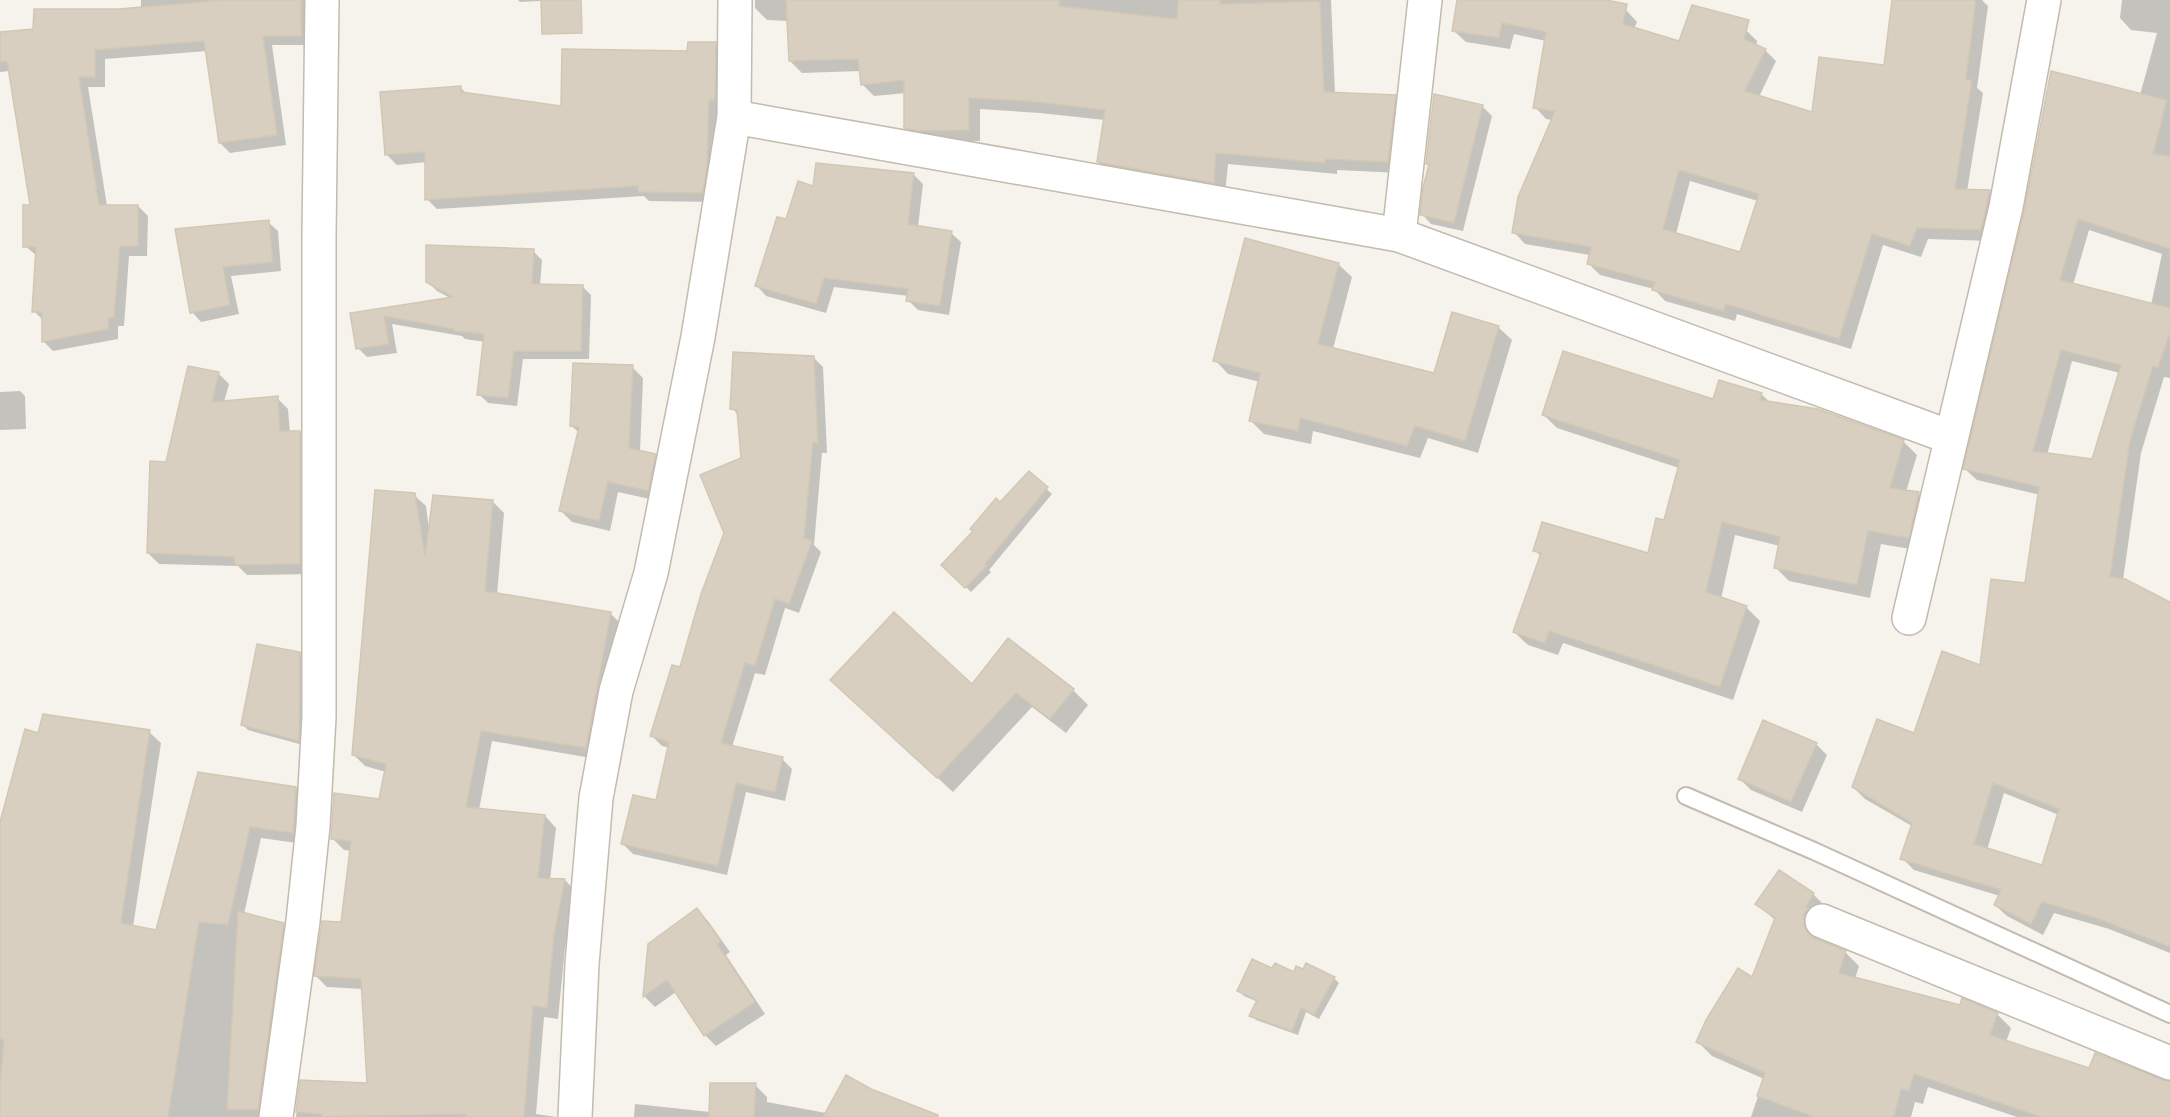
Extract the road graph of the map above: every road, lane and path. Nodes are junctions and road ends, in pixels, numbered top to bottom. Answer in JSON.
{"nodes":[{"id":1,"x":322,"y":0,"type":"edge"},
{"id":2,"x":735,"y":0,"type":"edge"},
{"id":3,"x":1425,"y":0,"type":"edge"},
{"id":4,"x":2044,"y":0,"type":"edge"},
{"id":5,"x":735,"y":117,"type":"junction"},
{"id":6,"x":1399,"y":235,"type":"junction"},
{"id":7,"x":1950,"y":437,"type":"junction"},
{"id":8,"x":1909,"y":618,"type":"dead end"},
{"id":9,"x":1686,"y":796,"type":"dead end"},
{"id":10,"x":1822,"y":921,"type":"dead end"},
{"id":11,"x":2170,"y":1014,"type":"edge"},
{"id":12,"x":2170,"y":1063,"type":"edge"},
{"id":13,"x":276,"y":1117,"type":"edge"},
{"id":14,"x":575,"y":1117,"type":"edge"}],
"edges":[{"from":1,"to":13,"type":"street"},
{"from":2,"to":5,"type":"street"},
{"from":3,"to":6,"type":"street"},
{"from":4,"to":7,"type":"street"},
{"from":5,"to":6,"type":"street"},
{"from":5,"to":14,"type":"street"},
{"from":6,"to":7,"type":"street"},
{"from":7,"to":8,"type":"street"},
{"from":9,"to":11,"type":"lane"},
{"from":10,"to":12,"type":"street"}]}
